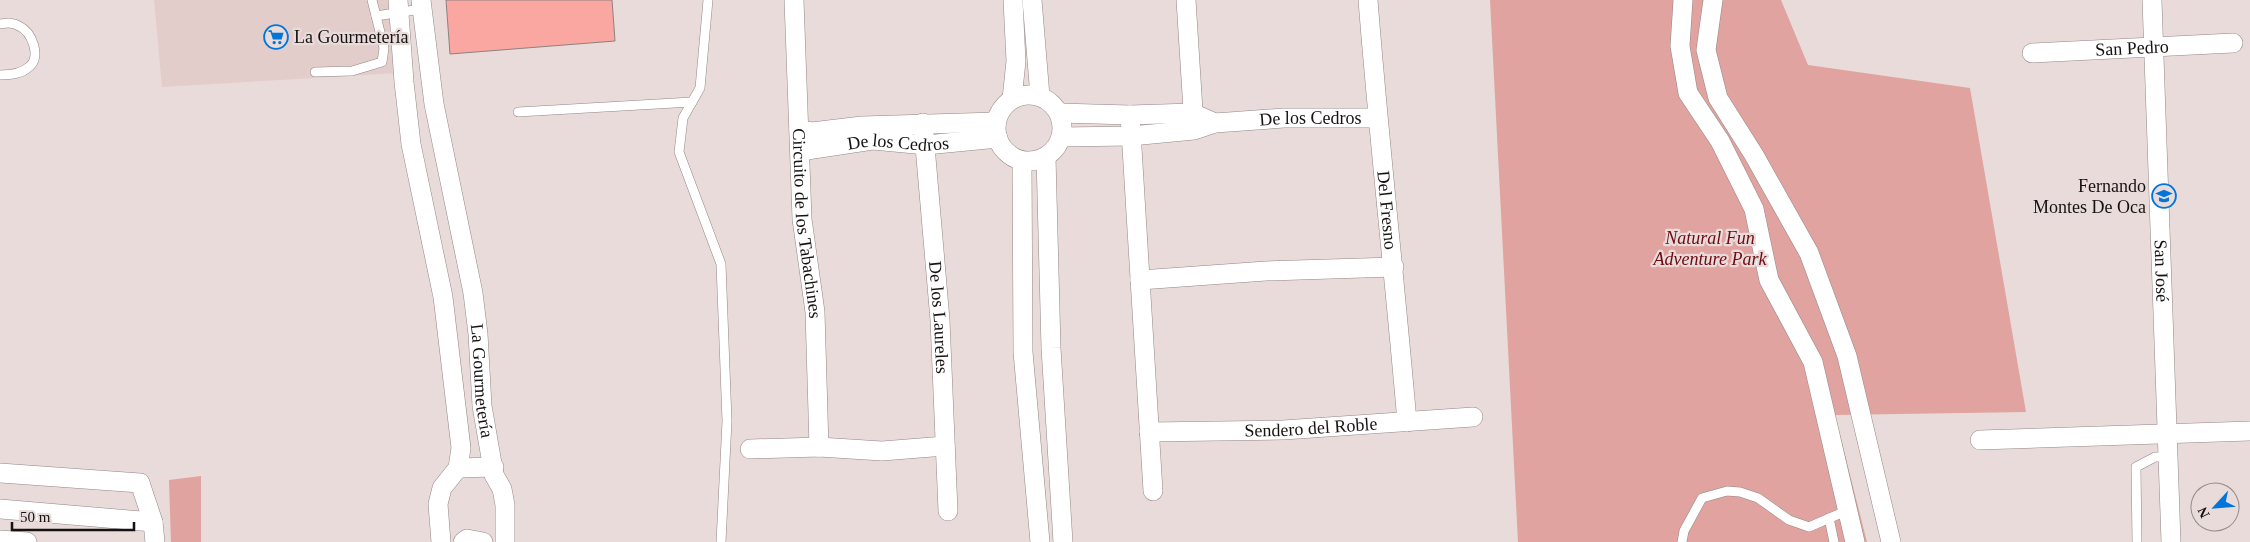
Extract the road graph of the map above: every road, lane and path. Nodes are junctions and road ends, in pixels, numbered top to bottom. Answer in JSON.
{"nodes":[{"id":1,"x":372,"y":0,"type":"edge"},
{"id":2,"x":708,"y":0,"type":"edge"},
{"id":3,"x":794,"y":0,"type":"edge"},
{"id":4,"x":1013,"y":0,"type":"edge"},
{"id":5,"x":1032,"y":0,"type":"edge"},
{"id":6,"x":1186,"y":0,"type":"edge"},
{"id":7,"x":1368,"y":0,"type":"edge"},
{"id":8,"x":1683,"y":0,"type":"edge"},
{"id":9,"x":1713,"y":0,"type":"edge"},
{"id":10,"x":2152,"y":0,"type":"edge"},
{"id":11,"x":421,"y":4,"type":"edge"},
{"id":12,"x":398,"y":7,"type":"edge"},
{"id":13,"x":376,"y":16,"type":"junction"},
{"id":14,"x":0,"y":24,"type":"edge"},
{"id":15,"x":2233,"y":43,"type":"dead end"},
{"id":16,"x":2154,"y":47,"type":"junction"},
{"id":17,"x":2032,"y":53,"type":"dead end"},
{"id":18,"x":315,"y":72,"type":"dead end"},
{"id":19,"x":0,"y":75,"type":"edge"},
{"id":20,"x":1040,"y":96,"type":"junction"},
{"id":21,"x":1012,"y":99,"type":"junction"},
{"id":22,"x":692,"y":102,"type":"junction"},
{"id":23,"x":518,"y":112,"type":"dead end"},
{"id":24,"x":1059,"y":113,"type":"junction"},
{"id":25,"x":1130,"y":115,"type":"junction"},
{"id":26,"x":1377,"y":118,"type":"junction"},
{"id":27,"x":1193,"y":121,"type":"junction"},
{"id":28,"x":924,"y":123,"type":"junction"},
{"id":29,"x":799,"y":130,"type":"junction"},
{"id":30,"x":997,"y":130,"type":"junction"},
{"id":31,"x":1131,"y":136,"type":"junction"},
{"id":32,"x":1062,"y":137,"type":"junction"},
{"id":33,"x":926,"y":146,"type":"junction"},
{"id":34,"x":800,"y":151,"type":"junction"},
{"id":35,"x":1046,"y":157,"type":"junction"},
{"id":36,"x":1022,"y":161,"type":"junction"},
{"id":37,"x":1394,"y":267,"type":"junction"},
{"id":38,"x":1140,"y":280,"type":"junction"},
{"id":39,"x":1473,"y":417,"type":"dead end"},
{"id":40,"x":1407,"y":422,"type":"junction"},
{"id":41,"x":2250,"y":431,"type":"edge"},
{"id":42,"x":1150,"y":432,"type":"junction"},
{"id":43,"x":2167,"y":434,"type":"junction"},
{"id":44,"x":1980,"y":440,"type":"dead end"},
{"id":45,"x":945,"y":446,"type":"junction"},
{"id":46,"x":820,"y":447,"type":"junction"},
{"id":47,"x":750,"y":450,"type":"dead end"},
{"id":48,"x":2168,"y":457,"type":"junction"},
{"id":49,"x":494,"y":467,"type":"junction"},
{"id":50,"x":458,"y":468,"type":"junction"},
{"id":51,"x":0,"y":472,"type":"edge"},
{"id":52,"x":1153,"y":491,"type":"dead end"},
{"id":53,"x":0,"y":510,"type":"edge"},
{"id":54,"x":1848,"y":510,"type":"junction"},
{"id":55,"x":948,"y":511,"type":"dead end"},
{"id":56,"x":1829,"y":518,"type":"junction"},
{"id":57,"x":153,"y":522,"type":"junction"},
{"id":58,"x":0,"y":540,"type":"edge"},
{"id":59,"x":27,"y":542,"type":"edge"},
{"id":60,"x":155,"y":542,"type":"edge"},
{"id":61,"x":441,"y":542,"type":"edge"},
{"id":62,"x":463,"y":542,"type":"edge"},
{"id":63,"x":483,"y":542,"type":"edge"},
{"id":64,"x":505,"y":542,"type":"edge"},
{"id":65,"x":721,"y":542,"type":"edge"},
{"id":66,"x":1040,"y":542,"type":"edge"},
{"id":67,"x":1063,"y":542,"type":"edge"},
{"id":68,"x":1682,"y":542,"type":"edge"},
{"id":69,"x":1834,"y":542,"type":"edge"},
{"id":70,"x":1855,"y":542,"type":"edge"},
{"id":71,"x":1891,"y":542,"type":"edge"},
{"id":72,"x":2137,"y":542,"type":"edge"},
{"id":73,"x":2170,"y":542,"type":"edge"}],
"edges":[{"from":1,"to":13,"type":"lane"},
{"from":2,"to":22,"type":"lane"},
{"from":3,"to":29,"type":"street","name":"Circuito de los Tabachines"},
{"from":4,"to":21,"type":"street"},
{"from":5,"to":20,"type":"street"},
{"from":6,"to":27,"type":"street"},
{"from":7,"to":26,"type":"street","name":"Del Fresno"},
{"from":8,"to":54,"type":"street"},
{"from":9,"to":71,"type":"street"},
{"from":10,"to":16,"type":"street","name":"San José"},
{"from":11,"to":12,"type":"lane"},
{"from":11,"to":49,"type":"street","name":"La Gourmetería"},
{"from":12,"to":13,"type":"lane"},
{"from":12,"to":50,"type":"street","name":"La Gourmetería"},
{"from":13,"to":18,"type":"lane"},
{"from":14,"to":19,"type":"lane"},
{"from":15,"to":16,"type":"street","name":"San Pedro"},
{"from":16,"to":17,"type":"street","name":"San Pedro"},
{"from":16,"to":43,"type":"street","name":"San José"},
{"from":20,"to":21,"type":"street"},
{"from":20,"to":24,"type":"street"},
{"from":21,"to":30,"type":"street"},
{"from":22,"to":23,"type":"lane"},
{"from":22,"to":65,"type":"lane"},
{"from":24,"to":25,"type":"street","name":"De los Cedros"},
{"from":24,"to":32,"type":"street"},
{"from":25,"to":27,"type":"street","name":"De los Cedros"},
{"from":25,"to":31,"type":"street"},
{"from":26,"to":27,"type":"street","name":"De los Cedros"},
{"from":26,"to":37,"type":"street","name":"Del Fresno"},
{"from":27,"to":31,"type":"street","name":"De los Cedros"},
{"from":28,"to":29,"type":"street","name":"De los Cedros"},
{"from":28,"to":30,"type":"street","name":"De los Cedros"},
{"from":28,"to":33,"type":"street","name":"De los Laureles"},
{"from":29,"to":34,"type":"street","name":"Circuito de los Tabachines"},
{"from":30,"to":33,"type":"street","name":"De los Cedros"},
{"from":30,"to":36,"type":"street"},
{"from":31,"to":32,"type":"street","name":"De los Cedros"},
{"from":31,"to":38,"type":"street"},
{"from":32,"to":35,"type":"street"},
{"from":33,"to":34,"type":"street","name":"De los Cedros"},
{"from":33,"to":45,"type":"street","name":"De los Laureles"},
{"from":34,"to":46,"type":"street","name":"Circuito de los Tabachines"},
{"from":35,"to":36,"type":"street"},
{"from":35,"to":67,"type":"street"},
{"from":36,"to":66,"type":"street"},
{"from":37,"to":38,"type":"street"},
{"from":37,"to":40,"type":"street","name":"Del Fresno"},
{"from":38,"to":42,"type":"street"},
{"from":39,"to":40,"type":"street","name":"Sendero del Roble"},
{"from":40,"to":42,"type":"street","name":"Sendero del Roble"},
{"from":41,"to":43,"type":"street"},
{"from":42,"to":52,"type":"street"},
{"from":43,"to":44,"type":"street"},
{"from":43,"to":48,"type":"street","name":"San José"},
{"from":45,"to":46,"type":"street"},
{"from":45,"to":55,"type":"street","name":"De los Laureles"},
{"from":46,"to":47,"type":"street"},
{"from":48,"to":72,"type":"lane"},
{"from":48,"to":73,"type":"street","name":"San José"},
{"from":49,"to":50,"type":"street"},
{"from":49,"to":64,"type":"street","name":"La Gourmetería"},
{"from":50,"to":61,"type":"street"},
{"from":51,"to":57,"type":"street"},
{"from":53,"to":57,"type":"street"},
{"from":54,"to":56,"type":"lane"},
{"from":54,"to":70,"type":"street"},
{"from":56,"to":68,"type":"lane"},
{"from":56,"to":69,"type":"lane"},
{"from":57,"to":60,"type":"street"},
{"from":58,"to":59,"type":"street"},
{"from":62,"to":63,"type":"street"}]}
